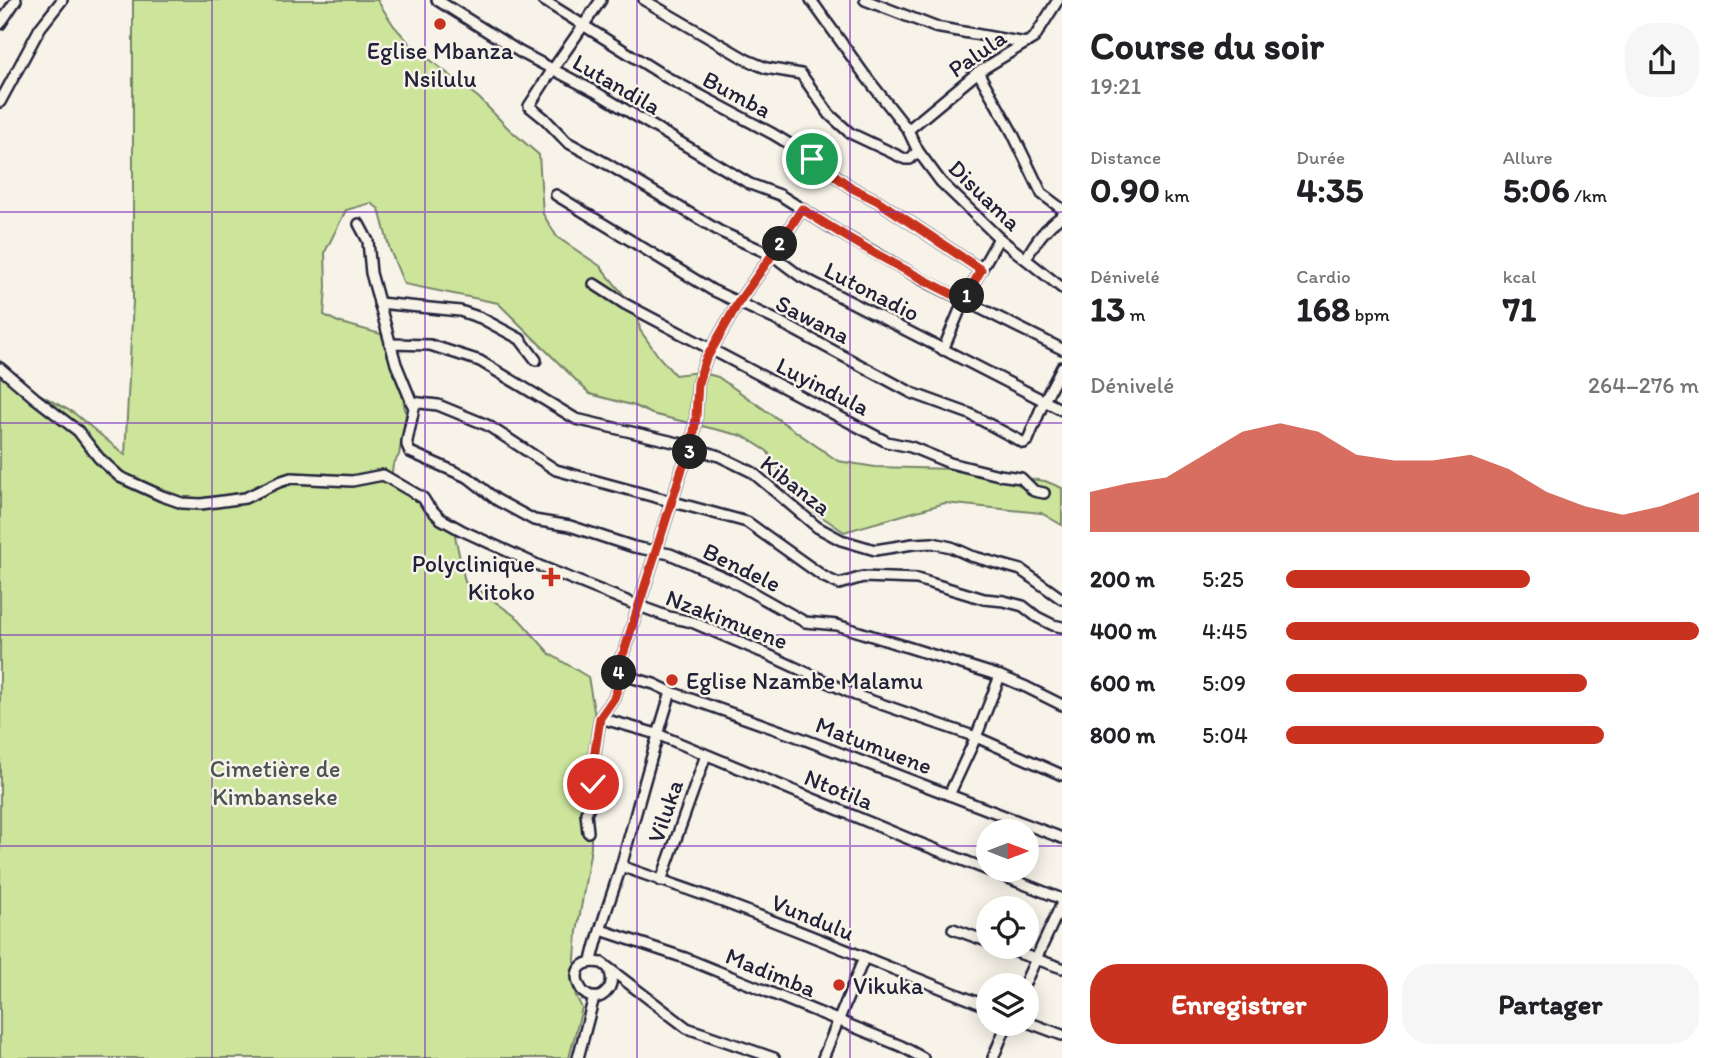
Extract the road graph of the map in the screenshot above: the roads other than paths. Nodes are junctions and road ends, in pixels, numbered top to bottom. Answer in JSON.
{"nodes":[{"id":1,"x":16,"y":0,"type":"edge"},
{"id":2,"x":62,"y":0,"type":"edge"},
{"id":3,"x":437,"y":0,"type":"edge"},
{"id":4,"x":543,"y":0,"type":"edge"},
{"id":5,"x":601,"y":0,"type":"edge"},
{"id":6,"x":644,"y":0,"type":"edge"},
{"id":7,"x":811,"y":0,"type":"edge"},
{"id":8,"x":865,"y":0,"type":"edge"},
{"id":9,"x":1058,"y":0,"type":"edge"},
{"id":10,"x":0,"y":24,"type":"edge"},
{"id":11,"x":583,"y":26,"type":"junction"},
{"id":12,"x":1026,"y":43,"type":"junction"},
{"id":13,"x":553,"y":69,"type":"junction"},
{"id":14,"x":978,"y":72,"type":"junction"},
{"id":15,"x":0,"y":102,"type":"edge"},
{"id":16,"x":908,"y":130,"type":"junction"},
{"id":17,"x":918,"y":151,"type":"junction"},
{"id":18,"x":556,"y":195,"type":"dead end"},
{"id":19,"x":802,"y":209,"type":"junction"},
{"id":20,"x":1062,"y":209,"type":"edge"},
{"id":21,"x":1062,"y":216,"type":"edge"},
{"id":22,"x":359,"y":224,"type":"dead end"},
{"id":23,"x":999,"y":238,"type":"junction"},
{"id":24,"x":772,"y":255,"type":"junction"},
{"id":25,"x":1026,"y":259,"type":"junction"},
{"id":26,"x":981,"y":270,"type":"junction"},
{"id":27,"x":594,"y":284,"type":"dead end"},
{"id":28,"x":1062,"y":288,"type":"edge"},
{"id":29,"x":964,"y":300,"type":"junction"},
{"id":30,"x":379,"y":303,"type":"junction"},
{"id":31,"x":738,"y":303,"type":"junction"},
{"id":32,"x":390,"y":344,"type":"junction"},
{"id":33,"x":712,"y":349,"type":"junction"},
{"id":34,"x":943,"y":349,"type":"junction"},
{"id":35,"x":1062,"y":349,"type":"edge"},
{"id":36,"x":536,"y":360,"type":"dead end"},
{"id":37,"x":1062,"y":367,"type":"edge"},
{"id":38,"x":0,"y":368,"type":"edge"},
{"id":39,"x":1044,"y":401,"type":"junction"},
{"id":40,"x":411,"y":402,"type":"junction"},
{"id":41,"x":1062,"y":410,"type":"edge"},
{"id":42,"x":692,"y":447,"type":"junction"},
{"id":43,"x":1044,"y":493,"type":"dead end"},
{"id":44,"x":673,"y":501,"type":"junction"},
{"id":45,"x":657,"y":552,"type":"junction"},
{"id":46,"x":1062,"y":599,"type":"edge"},
{"id":47,"x":639,"y":606,"type":"junction"},
{"id":48,"x":1062,"y":627,"type":"edge"},
{"id":49,"x":619,"y":674,"type":"junction"},
{"id":50,"x":1000,"y":676,"type":"junction"},
{"id":51,"x":671,"y":692,"type":"junction"},
{"id":52,"x":1062,"y":705,"type":"edge"},
{"id":53,"x":600,"y":718,"type":"junction"},
{"id":54,"x":657,"y":734,"type":"junction"},
{"id":55,"x":976,"y":737,"type":"junction"},
{"id":56,"x":706,"y":755,"type":"junction"},
{"id":57,"x":1062,"y":775,"type":"edge"},
{"id":58,"x":949,"y":795,"type":"junction"},
{"id":59,"x":588,"y":832,"type":"dead end"},
{"id":60,"x":1062,"y":838,"type":"edge"},
{"id":61,"x":621,"y":866,"type":"junction"},
{"id":62,"x":662,"y":881,"type":"junction"},
{"id":63,"x":1062,"y":901,"type":"edge"},
{"id":64,"x":953,"y":929,"type":"dead end"},
{"id":65,"x":601,"y":930,"type":"junction"},
{"id":66,"x":976,"y":937,"type":"edge"},
{"id":67,"x":864,"y":958,"type":"junction"},
{"id":68,"x":1035,"y":960,"type":"junction"},
{"id":69,"x":592,"y":961,"type":"junction"},
{"id":70,"x":1062,"y":968,"type":"edge"},
{"id":71,"x":609,"y":969,"type":"junction"},
{"id":72,"x":1029,"y":973,"type":"edge"},
{"id":73,"x":632,"y":985,"type":"junction"},
{"id":74,"x":609,"y":989,"type":"junction"},
{"id":75,"x":594,"y":997,"type":"junction"},
{"id":76,"x":976,"y":1002,"type":"edge"},
{"id":77,"x":839,"y":1020,"type":"junction"},
{"id":78,"x":1039,"y":1026,"type":"edge"},
{"id":79,"x":1062,"y":1035,"type":"edge"},
{"id":80,"x":1002,"y":1036,"type":"edge"},
{"id":81,"x":578,"y":1058,"type":"edge"},
{"id":82,"x":774,"y":1058,"type":"edge"},
{"id":83,"x":823,"y":1058,"type":"edge"},
{"id":84,"x":923,"y":1058,"type":"edge"},
{"id":85,"x":993,"y":1058,"type":"edge"}],
"edges":[{"from":1,"to":10,"type":"street"},
{"from":2,"to":15,"type":"street"},
{"from":3,"to":13,"type":"street","name":"Lutandila"},
{"from":4,"to":11,"type":"street","name":"Bumba"},
{"from":5,"to":11,"type":"street"},
{"from":6,"to":17,"type":"street"},
{"from":7,"to":16,"type":"street","name":"Disuama"},
{"from":8,"to":12,"type":"street"},
{"from":9,"to":12,"type":"street","name":"Palula"},
{"from":11,"to":13,"type":"street"},
{"from":11,"to":26,"type":"street","name":"Bumba"},
{"from":12,"to":14,"type":"street","name":"Palula"},
{"from":13,"to":19,"type":"street","name":"Lutandila"},
{"from":13,"to":24,"type":"street","name":"Lutonadio"},
{"from":14,"to":16,"type":"street","name":"Palula"},
{"from":14,"to":20,"type":"street"},
{"from":16,"to":17,"type":"street","name":"Disuama"},
{"from":17,"to":23,"type":"street","name":"Disuama"},
{"from":18,"to":31,"type":"street","name":"Sawana"},
{"from":19,"to":24,"type":"street"},
{"from":19,"to":29,"type":"street","name":"Lutandila"},
{"from":21,"to":25,"type":"street"},
{"from":22,"to":30,"type":"street"},
{"from":23,"to":25,"type":"street","name":"Disuama"},
{"from":23,"to":26,"type":"street"},
{"from":24,"to":31,"type":"street"},
{"from":24,"to":34,"type":"street","name":"Lutonadio"},
{"from":25,"to":28,"type":"street","name":"Disuama"},
{"from":26,"to":29,"type":"street"},
{"from":27,"to":33,"type":"street","name":"Luyindula"},
{"from":29,"to":34,"type":"street"},
{"from":29,"to":35,"type":"street","name":"Lutandila"},
{"from":30,"to":32,"type":"street"},
{"from":30,"to":36,"type":"street"},
{"from":31,"to":33,"type":"street"},
{"from":31,"to":39,"type":"street","name":"Sawana"},
{"from":32,"to":40,"type":"street"},
{"from":32,"to":42,"type":"street","name":"Kibanza"},
{"from":33,"to":42,"type":"street"},
{"from":33,"to":43,"type":"street","name":"Luyindula"},
{"from":34,"to":39,"type":"street","name":"Lutonadio"},
{"from":37,"to":39,"type":"street"},
{"from":38,"to":47,"type":"street","name":"Nzakimuene"},
{"from":39,"to":41,"type":"street","name":"Lutonadio"},
{"from":40,"to":44,"type":"street"},
{"from":40,"to":45,"type":"street","name":"Bendele"},
{"from":42,"to":44,"type":"street"},
{"from":42,"to":46,"type":"street","name":"Kibanza"},
{"from":44,"to":45,"type":"street"},
{"from":44,"to":48,"type":"street"},
{"from":45,"to":47,"type":"street"},
{"from":45,"to":50,"type":"street","name":"Bendele"},
{"from":47,"to":49,"type":"street"},
{"from":47,"to":55,"type":"street","name":"Nzakimuene"},
{"from":49,"to":51,"type":"street","name":"Matumuene"},
{"from":49,"to":53,"type":"street"},
{"from":50,"to":52,"type":"street","name":"Bendele"},
{"from":50,"to":55,"type":"street"},
{"from":51,"to":54,"type":"street"},
{"from":51,"to":58,"type":"street","name":"Matumuene"},
{"from":53,"to":54,"type":"street","name":"Ntotila"},
{"from":53,"to":59,"type":"street"},
{"from":54,"to":56,"type":"street","name":"Ntotila"},
{"from":54,"to":61,"type":"street"},
{"from":55,"to":57,"type":"street","name":"Nzakimuene"},
{"from":55,"to":58,"type":"street"},
{"from":56,"to":62,"type":"street","name":"Viluka"},
{"from":56,"to":63,"type":"street","name":"Ntotila"},
{"from":58,"to":60,"type":"street","name":"Matumuene"},
{"from":61,"to":62,"type":"street","name":"Vundulu"},
{"from":61,"to":65,"type":"street"},
{"from":62,"to":67,"type":"street","name":"Vundulu"},
{"from":63,"to":68,"type":"street"},
{"from":64,"to":66,"type":"street"},
{"from":65,"to":69,"type":"street"},
{"from":65,"to":77,"type":"street","name":"Madimba"},
{"from":67,"to":76,"type":"street","name":"Vundulu"},
{"from":67,"to":77,"type":"street"},
{"from":68,"to":70,"type":"street"},
{"from":68,"to":72,"type":"street"},
{"from":69,"to":71,"type":"street"},
{"from":69,"to":75,"type":"street"},
{"from":71,"to":73,"type":"street"},
{"from":71,"to":74,"type":"street"},
{"from":73,"to":74,"type":"street"},
{"from":73,"to":82,"type":"street"},
{"from":74,"to":75,"type":"street"},
{"from":75,"to":81,"type":"street"},
{"from":77,"to":83,"type":"street"},
{"from":77,"to":84,"type":"street","name":"Madimba"},
{"from":78,"to":79,"type":"street"},
{"from":80,"to":85,"type":"street"}]}
